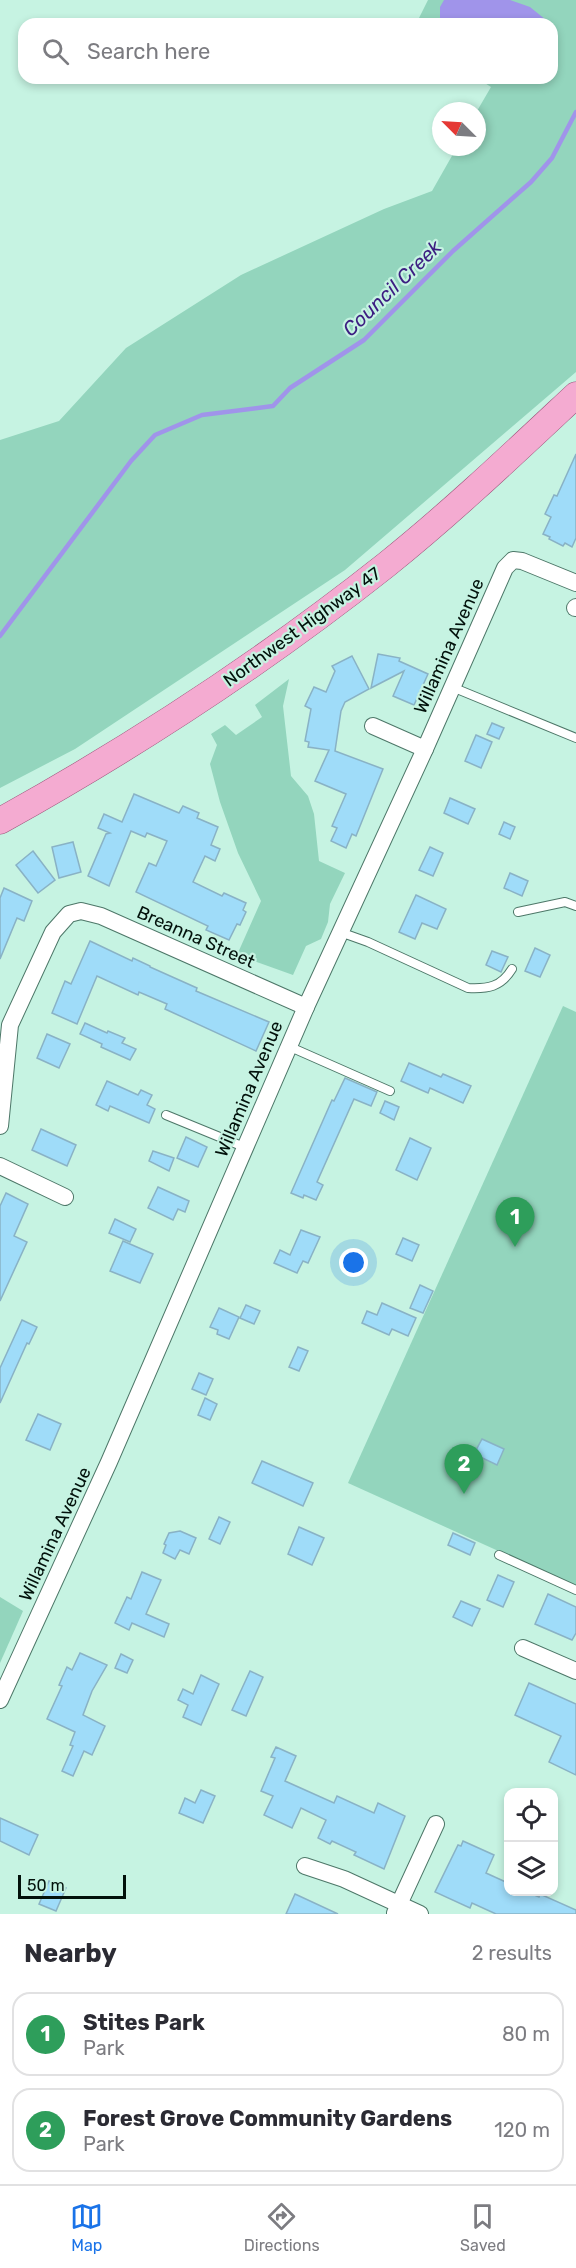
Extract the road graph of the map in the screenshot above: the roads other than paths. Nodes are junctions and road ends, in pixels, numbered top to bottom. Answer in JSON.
{"nodes":[{"id":1,"x":576,"y":395,"type":"edge"},
{"id":2,"x":576,"y":583,"type":"edge"},
{"id":3,"x":452,"y":687,"type":"junction"},
{"id":4,"x":373,"y":726,"type":"dead end"},
{"id":5,"x":576,"y":738,"type":"edge"},
{"id":6,"x":425,"y":749,"type":"junction"},
{"id":7,"x":0,"y":821,"type":"edge"},
{"id":8,"x":576,"y":906,"type":"edge"},
{"id":9,"x":518,"y":912,"type":"dead end"},
{"id":10,"x":340,"y":932,"type":"junction"},
{"id":11,"x":512,"y":969,"type":"dead end"},
{"id":12,"x":306,"y":1006,"type":"junction"},
{"id":13,"x":288,"y":1046,"type":"junction"},
{"id":14,"x":390,"y":1091,"type":"dead end"},
{"id":15,"x":166,"y":1115,"type":"dead end"},
{"id":16,"x":0,"y":1126,"type":"edge"},
{"id":17,"x":244,"y":1147,"type":"junction"},
{"id":18,"x":0,"y":1167,"type":"edge"},
{"id":19,"x":65,"y":1197,"type":"dead end"},
{"id":20,"x":499,"y":1555,"type":"dead end"},
{"id":21,"x":576,"y":1590,"type":"edge"},
{"id":22,"x":523,"y":1648,"type":"dead end"},
{"id":23,"x":576,"y":1671,"type":"edge"},
{"id":24,"x":0,"y":1700,"type":"edge"},
{"id":25,"x":436,"y":1824,"type":"dead end"},
{"id":26,"x":305,"y":1866,"type":"dead end"},
{"id":27,"x":397,"y":1909,"type":"edge"},
{"id":28,"x":420,"y":1914,"type":"edge"}],
"edges":[{"from":1,"to":7,"type":"main road","name":"Northwest Highway 47"},
{"from":2,"to":3,"type":"street","name":"Willamina Avenue"},
{"from":3,"to":5,"type":"lane"},
{"from":3,"to":6,"type":"street","name":"Willamina Avenue"},
{"from":4,"to":6,"type":"street"},
{"from":6,"to":10,"type":"street","name":"Willamina Avenue"},
{"from":8,"to":9,"type":"lane"},
{"from":10,"to":11,"type":"lane"},
{"from":10,"to":12,"type":"street","name":"Willamina Avenue"},
{"from":12,"to":13,"type":"street","name":"Willamina Avenue"},
{"from":12,"to":16,"type":"street","name":"Breanna Street"},
{"from":13,"to":14,"type":"lane"},
{"from":13,"to":17,"type":"street","name":"Willamina Avenue"},
{"from":15,"to":17,"type":"lane"},
{"from":17,"to":24,"type":"street","name":"Willamina Avenue"},
{"from":18,"to":19,"type":"street"},
{"from":20,"to":21,"type":"lane"},
{"from":22,"to":23,"type":"street"},
{"from":25,"to":27,"type":"street"},
{"from":26,"to":27,"type":"street"},
{"from":27,"to":28,"type":"street"}]}
